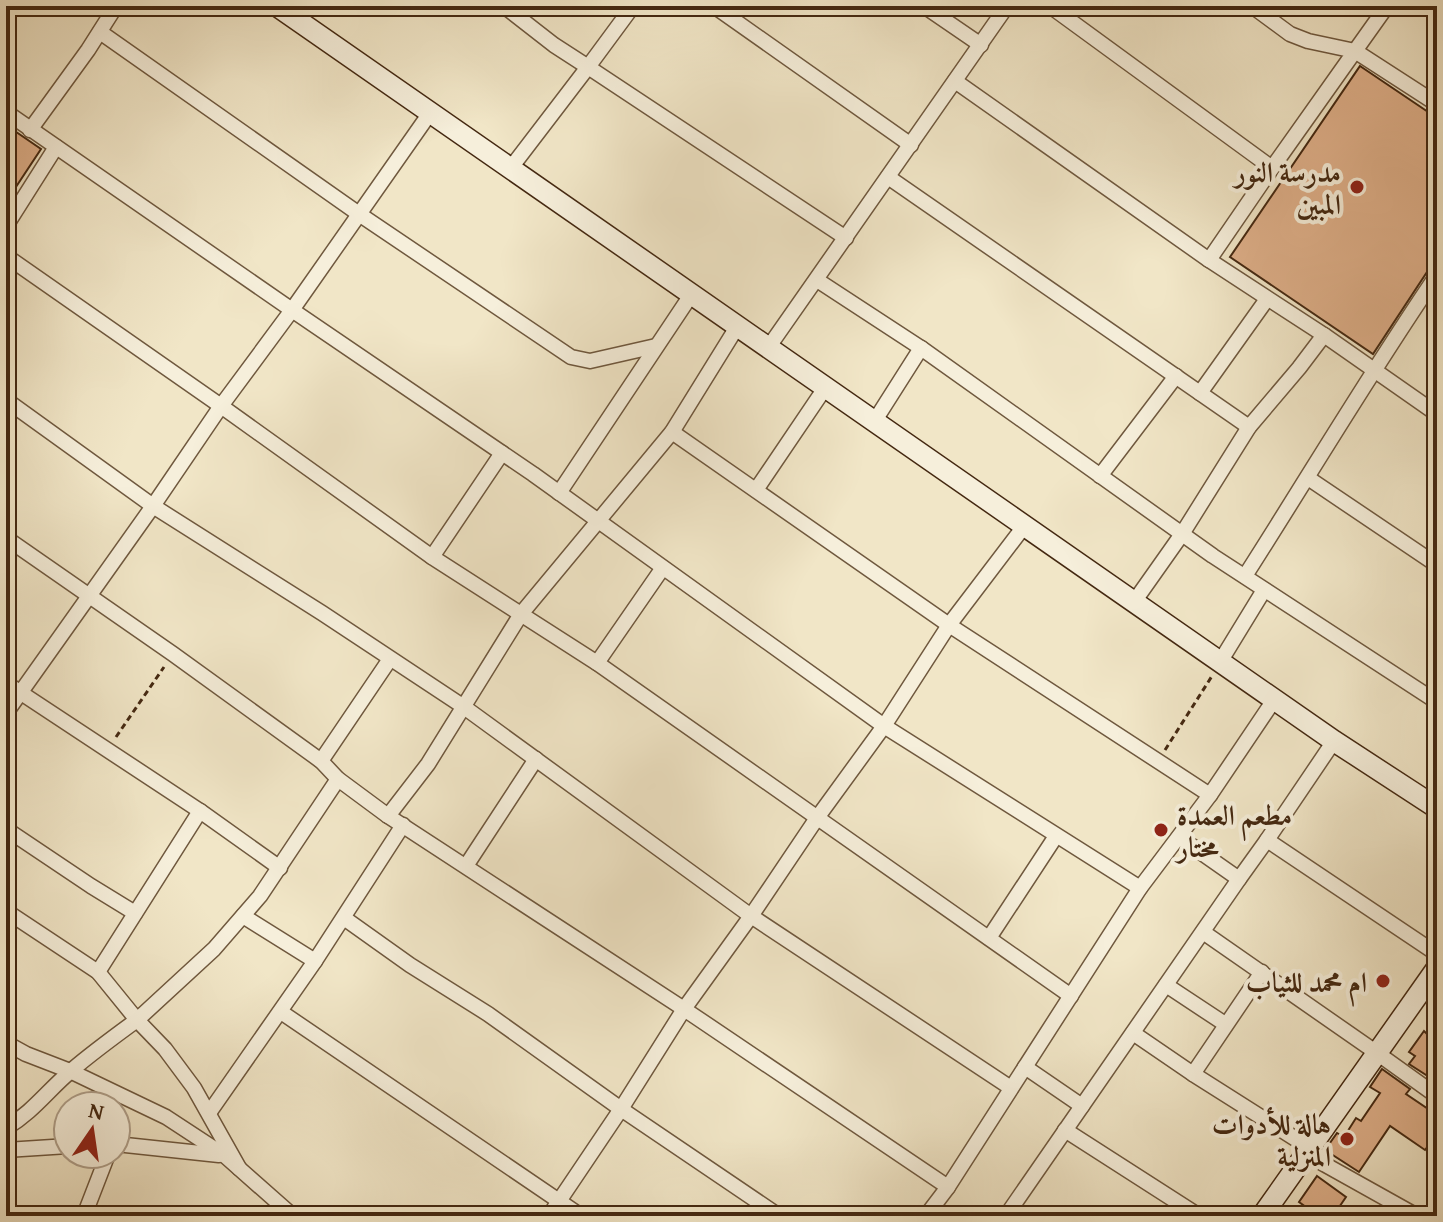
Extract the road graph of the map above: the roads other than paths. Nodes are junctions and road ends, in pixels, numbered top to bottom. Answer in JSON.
{"nodes":[{"id":1,"x":116,"y":6,"type":"edge"},
{"id":2,"x":277,"y":6,"type":"edge"},
{"id":3,"x":504,"y":6,"type":"edge"},
{"id":4,"x":633,"y":6,"type":"edge"},
{"id":5,"x":714,"y":6,"type":"edge"},
{"id":6,"x":924,"y":6,"type":"edge"},
{"id":7,"x":1007,"y":6,"type":"edge"},
{"id":8,"x":1050,"y":6,"type":"edge"},
{"id":9,"x":1252,"y":6,"type":"edge"},
{"id":10,"x":1387,"y":6,"type":"edge"},
{"id":11,"x":524,"y":12,"type":"edge"},
{"id":12,"x":100,"y":32,"type":"junction"},
{"id":13,"x":981,"y":45,"type":"junction"},
{"id":14,"x":1355,"y":51,"type":"junction"},
{"id":15,"x":588,"y":67,"type":"junction"},
{"id":16,"x":955,"y":81,"type":"junction"},
{"id":17,"x":1437,"y":104,"type":"edge"},
{"id":18,"x":6,"y":112,"type":"edge"},
{"id":19,"x":430,"y":113,"type":"junction"},
{"id":20,"x":30,"y":130,"type":"junction"},
{"id":21,"x":911,"y":145,"type":"junction"},
{"id":22,"x":56,"y":147,"type":"junction"},
{"id":23,"x":1272,"y":168,"type":"junction"},
{"id":24,"x":510,"y":169,"type":"junction"},
{"id":25,"x":888,"y":177,"type":"junction"},
{"id":26,"x":359,"y":214,"type":"junction"},
{"id":27,"x":6,"y":226,"type":"edge"},
{"id":28,"x":846,"y":238,"type":"junction"},
{"id":29,"x":6,"y":256,"type":"edge"},
{"id":30,"x":1209,"y":260,"type":"junction"},
{"id":31,"x":1436,"y":277,"type":"edge"},
{"id":32,"x":817,"y":280,"type":"junction"},
{"id":33,"x":691,"y":295,"type":"junction"},
{"id":34,"x":1267,"y":299,"type":"junction"},
{"id":35,"x":292,"y":310,"type":"junction"},
{"id":36,"x":737,"y":327,"type":"junction"},
{"id":37,"x":1324,"y":335,"type":"junction"},
{"id":38,"x":656,"y":346,"type":"junction"},
{"id":39,"x":768,"y":348,"type":"junction"},
{"id":40,"x":921,"y":348,"type":"junction"},
{"id":41,"x":1373,"y":369,"type":"junction"},
{"id":42,"x":1176,"y":376,"type":"junction"},
{"id":43,"x":825,"y":388,"type":"junction"},
{"id":44,"x":1200,"y":393,"type":"junction"},
{"id":45,"x":1437,"y":393,"type":"edge"},
{"id":46,"x":6,"y":400,"type":"edge"},
{"id":47,"x":221,"y":406,"type":"junction"},
{"id":48,"x":1432,"y":410,"type":"edge"},
{"id":49,"x":874,"y":422,"type":"junction"},
{"id":50,"x":1249,"y":427,"type":"junction"},
{"id":51,"x":672,"y":432,"type":"junction"},
{"id":52,"x":502,"y":453,"type":"junction"},
{"id":53,"x":1100,"y":476,"type":"junction"},
{"id":54,"x":1308,"y":478,"type":"junction"},
{"id":55,"x":756,"y":490,"type":"junction"},
{"id":56,"x":559,"y":493,"type":"junction"},
{"id":57,"x":153,"y":506,"type":"junction"},
{"id":58,"x":599,"y":521,"type":"junction"},
{"id":59,"x":1025,"y":525,"type":"junction"},
{"id":60,"x":1182,"y":534,"type":"junction"},
{"id":61,"x":6,"y":538,"type":"edge"},
{"id":62,"x":432,"y":557,"type":"junction"},
{"id":63,"x":1437,"y":565,"type":"edge"},
{"id":64,"x":662,"y":569,"type":"junction"},
{"id":65,"x":1245,"y":576,"type":"junction"},
{"id":66,"x":1264,"y":590,"type":"junction"},
{"id":67,"x":89,"y":596,"type":"junction"},
{"id":68,"x":1134,"y":602,"type":"junction"},
{"id":69,"x":521,"y":614,"type":"junction"},
{"id":70,"x":949,"y":625,"type":"junction"},
{"id":71,"x":390,"y":659,"type":"junction"},
{"id":72,"x":1220,"y":662,"type":"junction"},
{"id":73,"x":597,"y":663,"type":"junction"},
{"id":74,"x":6,"y":683,"type":"edge"},
{"id":75,"x":20,"y":693,"type":"junction"},
{"id":76,"x":1274,"y":700,"type":"junction"},
{"id":77,"x":1437,"y":702,"type":"edge"},
{"id":78,"x":464,"y":707,"type":"junction"},
{"id":79,"x":6,"y":713,"type":"edge"},
{"id":80,"x":884,"y":726,"type":"junction"},
{"id":81,"x":1334,"y":741,"type":"junction"},
{"id":82,"x":536,"y":759,"type":"junction"},
{"id":83,"x":321,"y":761,"type":"junction"},
{"id":84,"x":338,"y":779,"type":"junction"},
{"id":85,"x":1210,"y":795,"type":"junction"},
{"id":86,"x":1437,"y":808,"type":"edge"},
{"id":87,"x":200,"y":811,"type":"junction"},
{"id":88,"x":388,"y":816,"type":"junction"},
{"id":89,"x":817,"y":818,"type":"junction"},
{"id":90,"x":403,"y":825,"type":"junction"},
{"id":91,"x":6,"y":829,"type":"edge"},
{"id":92,"x":1056,"y":836,"type":"junction"},
{"id":93,"x":1179,"y":837,"type":"junction"},
{"id":94,"x":1267,"y":840,"type":"junction"},
{"id":95,"x":466,"y":866,"type":"junction"},
{"id":96,"x":280,"y":868,"type":"junction"},
{"id":97,"x":1239,"y":879,"type":"junction"},
{"id":98,"x":1140,"y":888,"type":"junction"},
{"id":99,"x":6,"y":911,"type":"edge"},
{"id":100,"x":135,"y":913,"type":"junction"},
{"id":101,"x":243,"y":916,"type":"junction"},
{"id":102,"x":751,"y":916,"type":"junction"},
{"id":103,"x":344,"y":918,"type":"junction"},
{"id":104,"x":1203,"y":932,"type":"junction"},
{"id":105,"x":989,"y":938,"type":"junction"},
{"id":106,"x":1437,"y":954,"type":"edge"},
{"id":107,"x":315,"y":961,"type":"junction"},
{"id":108,"x":1437,"y":968,"type":"edge"},
{"id":109,"x":98,"y":972,"type":"junction"},
{"id":110,"x":1262,"y":972,"type":"junction"},
{"id":111,"x":1166,"y":985,"type":"junction"},
{"id":112,"x":1071,"y":996,"type":"junction"},
{"id":113,"x":684,"y":1009,"type":"junction"},
{"id":114,"x":281,"y":1012,"type":"junction"},
{"id":115,"x":137,"y":1020,"type":"junction"},
{"id":116,"x":1225,"y":1024,"type":"junction"},
{"id":117,"x":1133,"y":1033,"type":"junction"},
{"id":118,"x":6,"y":1043,"type":"edge"},
{"id":119,"x":1377,"y":1053,"type":"junction"},
{"id":120,"x":1025,"y":1067,"type":"junction"},
{"id":121,"x":70,"y":1071,"type":"junction"},
{"id":122,"x":1193,"y":1074,"type":"junction"},
{"id":123,"x":1011,"y":1088,"type":"junction"},
{"id":124,"x":1437,"y":1096,"type":"edge"},
{"id":125,"x":1082,"y":1106,"type":"junction"},
{"id":126,"x":621,"y":1109,"type":"junction"},
{"id":127,"x":209,"y":1113,"type":"junction"},
{"id":128,"x":6,"y":1128,"type":"edge"},
{"id":129,"x":1065,"y":1130,"type":"junction"},
{"id":130,"x":132,"y":1146,"type":"edge"},
{"id":131,"x":52,"y":1147,"type":"edge"},
{"id":132,"x":6,"y":1150,"type":"edge"},
{"id":133,"x":1308,"y":1151,"type":"junction"},
{"id":134,"x":224,"y":1155,"type":"junction"},
{"id":135,"x":239,"y":1168,"type":"junction"},
{"id":136,"x":102,"y":1170,"type":"edge"},
{"id":137,"x":948,"y":1187,"type":"junction"},
{"id":138,"x":559,"y":1202,"type":"junction"},
{"id":139,"x":84,"y":1216,"type":"edge"},
{"id":140,"x":293,"y":1216,"type":"edge"},
{"id":141,"x":549,"y":1216,"type":"edge"},
{"id":142,"x":581,"y":1216,"type":"edge"},
{"id":143,"x":779,"y":1216,"type":"edge"},
{"id":144,"x":926,"y":1216,"type":"edge"},
{"id":145,"x":1006,"y":1216,"type":"edge"},
{"id":146,"x":1199,"y":1216,"type":"edge"},
{"id":147,"x":1262,"y":1216,"type":"edge"},
{"id":148,"x":1417,"y":1216,"type":"edge"}],
"edges":[{"from":1,"to":12,"type":"street"},
{"from":2,"to":19,"type":"street"},
{"from":3,"to":11,"type":"street"},
{"from":4,"to":15,"type":"street"},
{"from":5,"to":21,"type":"street"},
{"from":6,"to":13,"type":"street"},
{"from":7,"to":13,"type":"street"},
{"from":8,"to":23,"type":"street"},
{"from":9,"to":14,"type":"street"},
{"from":10,"to":14,"type":"street"},
{"from":11,"to":15,"type":"street"},
{"from":12,"to":20,"type":"street"},
{"from":12,"to":26,"type":"street"},
{"from":13,"to":16,"type":"street"},
{"from":14,"to":17,"type":"street"},
{"from":14,"to":23,"type":"street"},
{"from":15,"to":24,"type":"street"},
{"from":15,"to":28,"type":"street"},
{"from":16,"to":21,"type":"street"},
{"from":16,"to":30,"type":"street"},
{"from":18,"to":20,"type":"street"},
{"from":19,"to":24,"type":"street"},
{"from":19,"to":26,"type":"street"},
{"from":20,"to":22,"type":"street"},
{"from":21,"to":25,"type":"street"},
{"from":22,"to":27,"type":"street"},
{"from":22,"to":35,"type":"street"},
{"from":23,"to":30,"type":"street"},
{"from":24,"to":33,"type":"street"},
{"from":25,"to":28,"type":"street"},
{"from":25,"to":42,"type":"street"},
{"from":26,"to":35,"type":"street"},
{"from":26,"to":38,"type":"street"},
{"from":28,"to":32,"type":"street"},
{"from":29,"to":47,"type":"street"},
{"from":30,"to":34,"type":"street"},
{"from":31,"to":41,"type":"street"},
{"from":32,"to":39,"type":"street"},
{"from":32,"to":40,"type":"street"},
{"from":33,"to":36,"type":"street"},
{"from":33,"to":38,"type":"street"},
{"from":34,"to":37,"type":"street"},
{"from":34,"to":44,"type":"street"},
{"from":35,"to":47,"type":"street"},
{"from":35,"to":52,"type":"street"},
{"from":36,"to":39,"type":"street"},
{"from":36,"to":51,"type":"street"},
{"from":37,"to":41,"type":"street"},
{"from":37,"to":50,"type":"street"},
{"from":38,"to":56,"type":"street"},
{"from":39,"to":43,"type":"street"},
{"from":40,"to":49,"type":"street"},
{"from":40,"to":53,"type":"street"},
{"from":41,"to":48,"type":"street"},
{"from":41,"to":54,"type":"street"},
{"from":42,"to":44,"type":"street"},
{"from":42,"to":53,"type":"street"},
{"from":43,"to":49,"type":"street"},
{"from":43,"to":55,"type":"street"},
{"from":44,"to":50,"type":"street"},
{"from":45,"to":48,"type":"street"},
{"from":46,"to":57,"type":"street"},
{"from":47,"to":57,"type":"street"},
{"from":47,"to":62,"type":"street"},
{"from":49,"to":59,"type":"street"},
{"from":50,"to":60,"type":"street"},
{"from":51,"to":55,"type":"street"},
{"from":51,"to":58,"type":"street"},
{"from":52,"to":56,"type":"street"},
{"from":52,"to":62,"type":"street"},
{"from":53,"to":60,"type":"street"},
{"from":54,"to":63,"type":"street"},
{"from":54,"to":65,"type":"street"},
{"from":55,"to":70,"type":"street"},
{"from":56,"to":58,"type":"street"},
{"from":57,"to":67,"type":"street"},
{"from":57,"to":71,"type":"street"},
{"from":58,"to":64,"type":"street"},
{"from":58,"to":69,"type":"street"},
{"from":59,"to":68,"type":"street"},
{"from":59,"to":70,"type":"street"},
{"from":60,"to":65,"type":"street"},
{"from":60,"to":68,"type":"street"},
{"from":61,"to":67,"type":"street"},
{"from":62,"to":69,"type":"street"},
{"from":64,"to":73,"type":"street"},
{"from":64,"to":80,"type":"street"},
{"from":65,"to":66,"type":"street"},
{"from":66,"to":72,"type":"street"},
{"from":66,"to":77,"type":"street"},
{"from":67,"to":75,"type":"street"},
{"from":67,"to":83,"type":"street"},
{"from":68,"to":72,"type":"street"},
{"from":69,"to":73,"type":"street"},
{"from":69,"to":78,"type":"street"},
{"from":70,"to":80,"type":"street"},
{"from":70,"to":85,"type":"street"},
{"from":71,"to":78,"type":"street"},
{"from":71,"to":83,"type":"street"},
{"from":72,"to":76,"type":"street"},
{"from":73,"to":89,"type":"street"},
{"from":74,"to":75,"type":"street"},
{"from":75,"to":79,"type":"street"},
{"from":75,"to":87,"type":"street"},
{"from":76,"to":81,"type":"street"},
{"from":76,"to":85,"type":"street"},
{"from":78,"to":82,"type":"street"},
{"from":78,"to":88,"type":"street"},
{"from":80,"to":89,"type":"street"},
{"from":80,"to":92,"type":"street"},
{"from":81,"to":86,"type":"street"},
{"from":81,"to":94,"type":"street"},
{"from":82,"to":95,"type":"street"},
{"from":82,"to":102,"type":"street"},
{"from":83,"to":84,"type":"street"},
{"from":84,"to":88,"type":"street"},
{"from":84,"to":96,"type":"street"},
{"from":85,"to":93,"type":"street"},
{"from":87,"to":96,"type":"street"},
{"from":87,"to":100,"type":"street"},
{"from":88,"to":90,"type":"street"},
{"from":89,"to":102,"type":"street"},
{"from":89,"to":105,"type":"street"},
{"from":90,"to":95,"type":"street"},
{"from":90,"to":103,"type":"street"},
{"from":91,"to":100,"type":"street"},
{"from":92,"to":98,"type":"street"},
{"from":92,"to":105,"type":"street"},
{"from":93,"to":97,"type":"street"},
{"from":93,"to":98,"type":"street"},
{"from":94,"to":97,"type":"street"},
{"from":94,"to":106,"type":"street"},
{"from":95,"to":113,"type":"street"},
{"from":96,"to":101,"type":"street"},
{"from":97,"to":104,"type":"street"},
{"from":98,"to":112,"type":"street"},
{"from":99,"to":109,"type":"street"},
{"from":100,"to":109,"type":"street"},
{"from":101,"to":107,"type":"street"},
{"from":101,"to":115,"type":"street"},
{"from":102,"to":113,"type":"street"},
{"from":102,"to":123,"type":"street"},
{"from":103,"to":107,"type":"street"},
{"from":103,"to":126,"type":"street"},
{"from":104,"to":110,"type":"street"},
{"from":104,"to":111,"type":"street"},
{"from":105,"to":112,"type":"street"},
{"from":107,"to":114,"type":"street"},
{"from":108,"to":119,"type":"street"},
{"from":109,"to":115,"type":"street"},
{"from":110,"to":116,"type":"street"},
{"from":110,"to":119,"type":"street"},
{"from":111,"to":116,"type":"street"},
{"from":111,"to":117,"type":"street"},
{"from":112,"to":120,"type":"street"},
{"from":113,"to":126,"type":"street"},
{"from":113,"to":137,"type":"street"},
{"from":114,"to":127,"type":"street"},
{"from":114,"to":138,"type":"street"},
{"from":115,"to":121,"type":"street"},
{"from":115,"to":127,"type":"street"},
{"from":116,"to":122,"type":"street"},
{"from":117,"to":122,"type":"street"},
{"from":117,"to":125,"type":"street"},
{"from":118,"to":121,"type":"street"},
{"from":119,"to":124,"type":"street"},
{"from":119,"to":133,"type":"street"},
{"from":120,"to":123,"type":"street"},
{"from":120,"to":125,"type":"street"},
{"from":121,"to":128,"type":"street"},
{"from":121,"to":134,"type":"street"},
{"from":122,"to":133,"type":"street"},
{"from":123,"to":137,"type":"street"},
{"from":125,"to":129,"type":"street"},
{"from":126,"to":138,"type":"street"},
{"from":126,"to":143,"type":"street"},
{"from":127,"to":135,"type":"street"},
{"from":129,"to":145,"type":"street"},
{"from":129,"to":146,"type":"street"},
{"from":130,"to":134,"type":"street"},
{"from":131,"to":132,"type":"street"},
{"from":133,"to":147,"type":"street"},
{"from":133,"to":148,"type":"street"},
{"from":134,"to":135,"type":"street"},
{"from":135,"to":140,"type":"street"},
{"from":136,"to":139,"type":"street"},
{"from":137,"to":144,"type":"street"},
{"from":138,"to":141,"type":"street"},
{"from":138,"to":142,"type":"street"}]}
